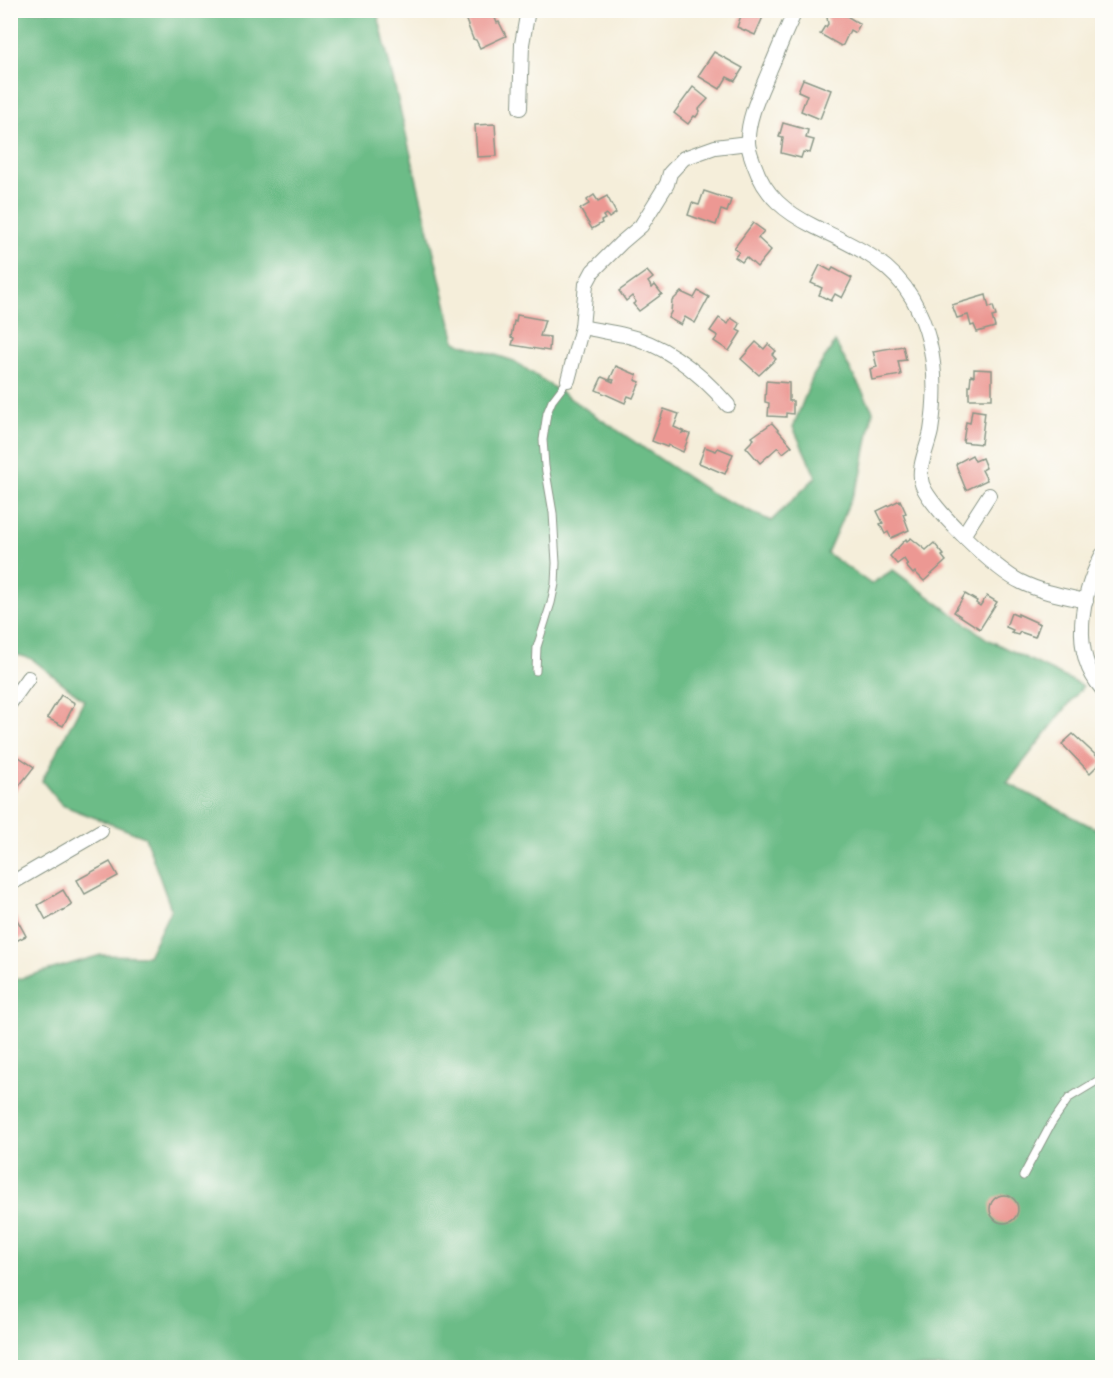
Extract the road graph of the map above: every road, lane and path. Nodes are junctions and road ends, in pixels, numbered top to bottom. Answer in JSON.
{"nodes":[{"id":1,"x":528,"y":10,"type":"edge"},
{"id":2,"x":796,"y":10,"type":"edge"},
{"id":3,"x":520,"y":108,"type":"dead end"},
{"id":4,"x":748,"y":142,"type":"junction"},
{"id":5,"x":582,"y":327,"type":"junction"},
{"id":6,"x":568,"y":380,"type":"joint"},
{"id":7,"x":728,"y":405,"type":"dead end"},
{"id":8,"x":989,"y":495,"type":"dead end"},
{"id":9,"x":964,"y":534,"type":"junction"},
{"id":10,"x":1102,"y":555,"type":"edge"},
{"id":11,"x":1086,"y":602,"type":"junction"},
{"id":12,"x":536,"y":671,"type":"dead end"},
{"id":13,"x":28,"y":678,"type":"dead end"},
{"id":14,"x":1102,"y":689,"type":"edge"},
{"id":15,"x":10,"y":703,"type":"edge"},
{"id":16,"x":101,"y":831,"type":"dead end"},
{"id":17,"x":10,"y":884,"type":"edge"},
{"id":18,"x":1102,"y":1078,"type":"edge"},
{"id":19,"x":1023,"y":1176,"type":"dead end"}],
"edges":[{"from":1,"to":3,"type":"street"},
{"from":2,"to":4,"type":"street"},
{"from":4,"to":5,"type":"street"},
{"from":4,"to":9,"type":"street"},
{"from":5,"to":6,"type":"street"},
{"from":5,"to":7,"type":"street"},
{"from":6,"to":12,"type":"lane"},
{"from":8,"to":9,"type":"street"},
{"from":9,"to":11,"type":"street"},
{"from":10,"to":11,"type":"street"},
{"from":11,"to":14,"type":"street"},
{"from":13,"to":15,"type":"street"},
{"from":16,"to":17,"type":"street"},
{"from":18,"to":19,"type":"lane"}]}
